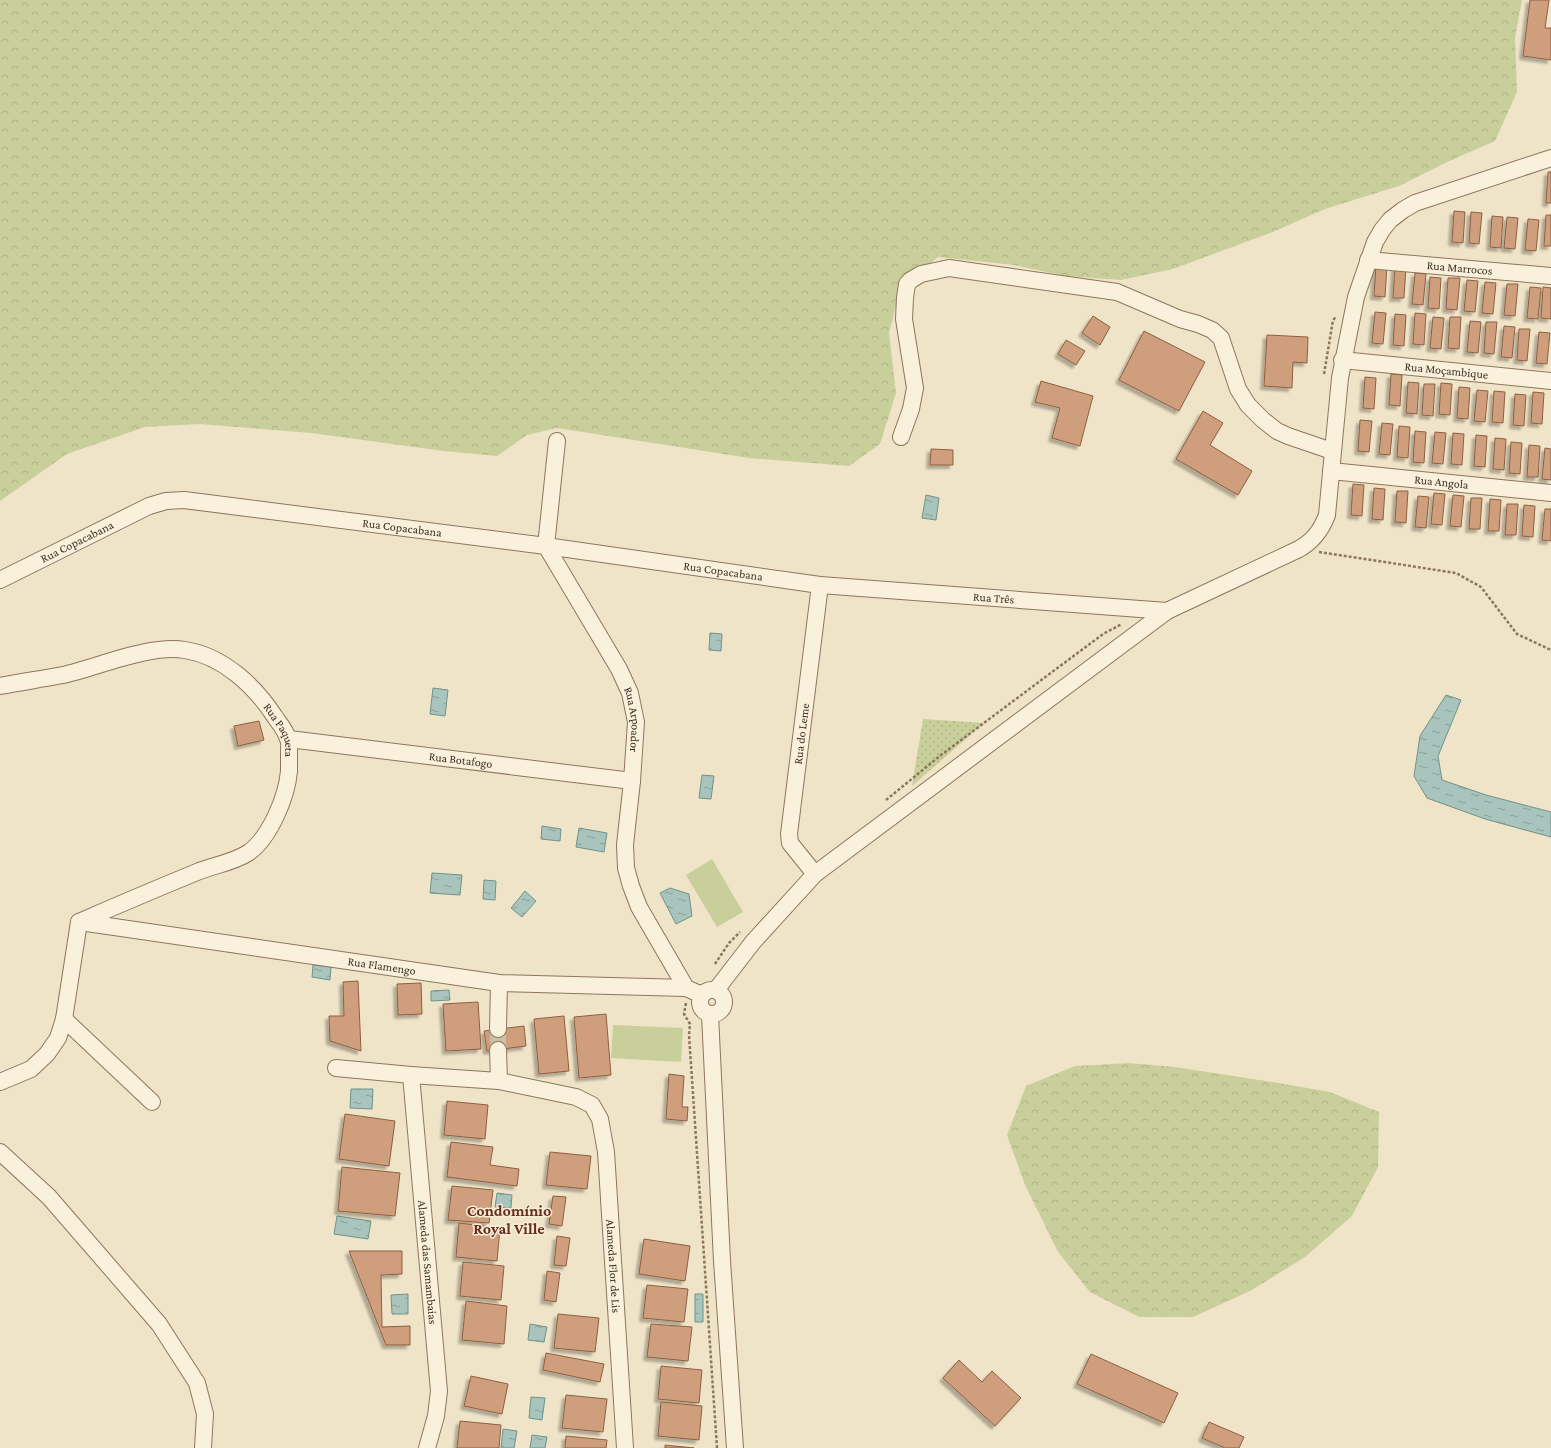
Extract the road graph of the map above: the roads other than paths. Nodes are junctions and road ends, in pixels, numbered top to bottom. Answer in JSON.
{"nodes":[{"id":1,"x":1549,"y":159,"type":"edge"},
{"id":2,"x":1368,"y":260,"type":"junction"},
{"id":3,"x":1551,"y":276,"type":"edge"},
{"id":4,"x":1342,"y":360,"type":"junction"},
{"id":5,"x":1551,"y":382,"type":"edge"},
{"id":6,"x":901,"y":437,"type":"dead end"},
{"id":7,"x":557,"y":441,"type":"dead end"},
{"id":8,"x":1332,"y":451,"type":"junction"},
{"id":9,"x":1331,"y":471,"type":"junction"},
{"id":10,"x":1551,"y":493,"type":"edge"},
{"id":11,"x":546,"y":546,"type":"junction"},
{"id":12,"x":0,"y":580,"type":"edge"},
{"id":13,"x":820,"y":584,"type":"junction"},
{"id":14,"x":1167,"y":611,"type":"junction"},
{"id":15,"x":0,"y":686,"type":"edge"},
{"id":16,"x":289,"y":739,"type":"junction"},
{"id":17,"x":632,"y":781,"type":"junction"},
{"id":18,"x":815,"y":874,"type":"junction"},
{"id":19,"x":79,"y":922,"type":"junction"},
{"id":20,"x":499,"y":983,"type":"junction"},
{"id":21,"x":698,"y":991,"type":"junction"},
{"id":22,"x":64,"y":1019,"type":"junction"},
{"id":23,"x":498,"y":1029,"type":"tunnel mouth"},
{"id":24,"x":498,"y":1050,"type":"tunnel mouth"},
{"id":25,"x":336,"y":1068,"type":"dead end"},
{"id":26,"x":411,"y":1075,"type":"junction"},
{"id":27,"x":499,"y":1081,"type":"junction"},
{"id":28,"x":0,"y":1082,"type":"edge"},
{"id":29,"x":152,"y":1102,"type":"dead end"},
{"id":30,"x":0,"y":1152,"type":"edge"},
{"id":31,"x":203,"y":1448,"type":"edge"},
{"id":32,"x":427,"y":1448,"type":"edge"},
{"id":33,"x":625,"y":1448,"type":"edge"},
{"id":34,"x":735,"y":1448,"type":"edge"}],
"edges":[{"from":1,"to":2,"type":"street"},
{"from":2,"to":3,"type":"street","name":"Rua Marrocos"},
{"from":2,"to":4,"type":"street"},
{"from":4,"to":5,"type":"street","name":"Rua Moçambique"},
{"from":4,"to":8,"type":"street"},
{"from":6,"to":8,"type":"street"},
{"from":7,"to":11,"type":"street"},
{"from":8,"to":9,"type":"street"},
{"from":9,"to":10,"type":"street","name":"Rua Angola"},
{"from":9,"to":14,"type":"street"},
{"from":11,"to":12,"type":"street","name":"Rua Copacabana"},
{"from":11,"to":13,"type":"street","name":"Rua Copacabana"},
{"from":11,"to":17,"type":"street","name":"Rua Arpoador"},
{"from":13,"to":14,"type":"street","name":"Rua Três"},
{"from":13,"to":18,"type":"street","name":"Rua do Leme"},
{"from":14,"to":18,"type":"street"},
{"from":15,"to":16,"type":"street","name":"Rua Paqueta"},
{"from":16,"to":17,"type":"street","name":"Rua Botafogo"},
{"from":16,"to":19,"type":"street","name":"Rua Paqueta"},
{"from":17,"to":21,"type":"street","name":"Rua Arpoador"},
{"from":18,"to":21,"type":"street"},
{"from":19,"to":20,"type":"street","name":"Rua Flamengo"},
{"from":19,"to":22,"type":"street"},
{"from":20,"to":21,"type":"street","name":"Rua Flamengo"},
{"from":20,"to":23,"type":"street"},
{"from":21,"to":34,"type":"street","name":"Rua Arpoador"},
{"from":22,"to":28,"type":"street"},
{"from":22,"to":29,"type":"street"},
{"from":24,"to":27,"type":"street"},
{"from":25,"to":26,"type":"street","name":"Alameda Flor de Lis"},
{"from":26,"to":27,"type":"street","name":"Alameda Flor de Lis"},
{"from":26,"to":32,"type":"street","name":"Alameda das Samambaias"},
{"from":27,"to":33,"type":"street","name":"Alameda Flor de Lis"},
{"from":30,"to":31,"type":"street"}]}
